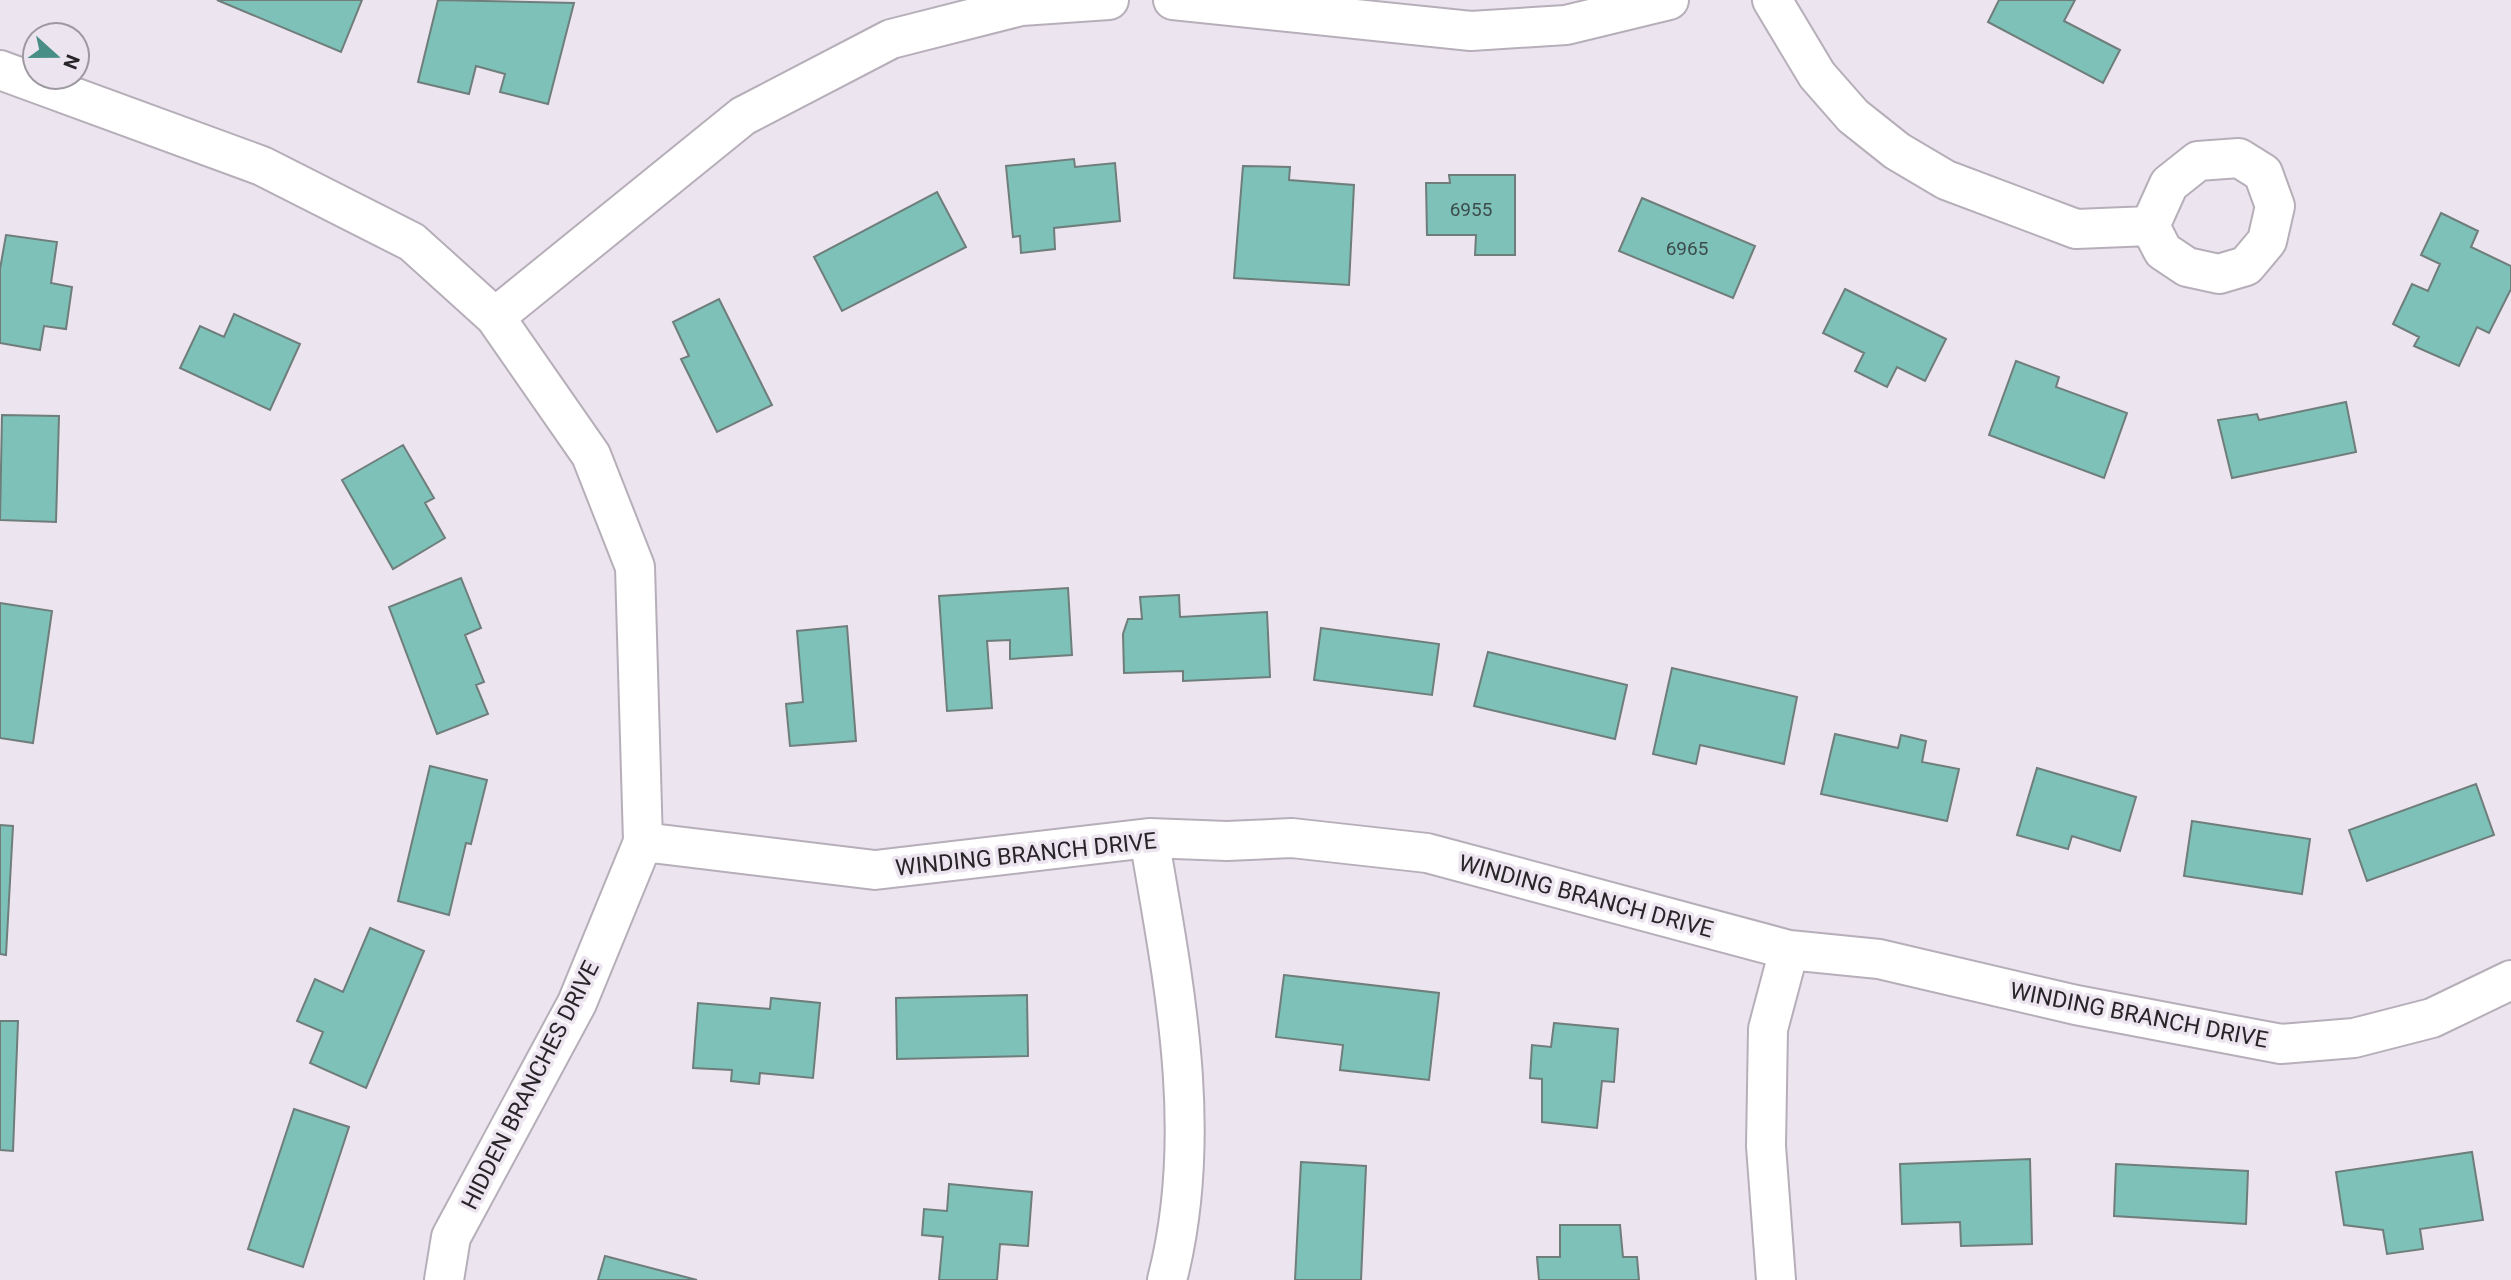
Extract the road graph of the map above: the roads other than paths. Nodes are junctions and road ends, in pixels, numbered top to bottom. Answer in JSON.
{"nodes":[{"id":1,"x":1109,"y":0,"type":"edge"},
{"id":2,"x":1173,"y":0,"type":"edge"},
{"id":3,"x":1669,"y":0,"type":"edge"},
{"id":4,"x":1772,"y":0,"type":"edge"},
{"id":5,"x":0,"y":70,"type":"edge"},
{"id":6,"x":2150,"y":226,"type":"dead end"},
{"id":7,"x":495,"y":317,"type":"junction"},
{"id":8,"x":1149,"y":838,"type":"junction"},
{"id":9,"x":643,"y":842,"type":"junction"},
{"id":10,"x":1789,"y":950,"type":"junction"},
{"id":11,"x":2511,"y":980,"type":"edge"},
{"id":12,"x":444,"y":1280,"type":"edge"},
{"id":13,"x":1167,"y":1280,"type":"edge"},
{"id":14,"x":1776,"y":1280,"type":"edge"}],
"edges":[{"from":1,"to":7,"type":"street"},
{"from":2,"to":3,"type":"street"},
{"from":4,"to":6,"type":"street"},
{"from":5,"to":7,"type":"street","name":"HIDDEN BRANCHES DRIVE"},
{"from":7,"to":9,"type":"street","name":"HIDDEN BRANCHES DRIVE"},
{"from":8,"to":9,"type":"street","name":"WINDING BRANCH DRIVE"},
{"from":8,"to":10,"type":"street","name":"WINDING BRANCH DRIVE"},
{"from":8,"to":13,"type":"street"},
{"from":9,"to":12,"type":"street","name":"HIDDEN BRANCHES DRIVE"},
{"from":10,"to":11,"type":"street","name":"WINDING BRANCH DRIVE"},
{"from":10,"to":14,"type":"street"}]}
